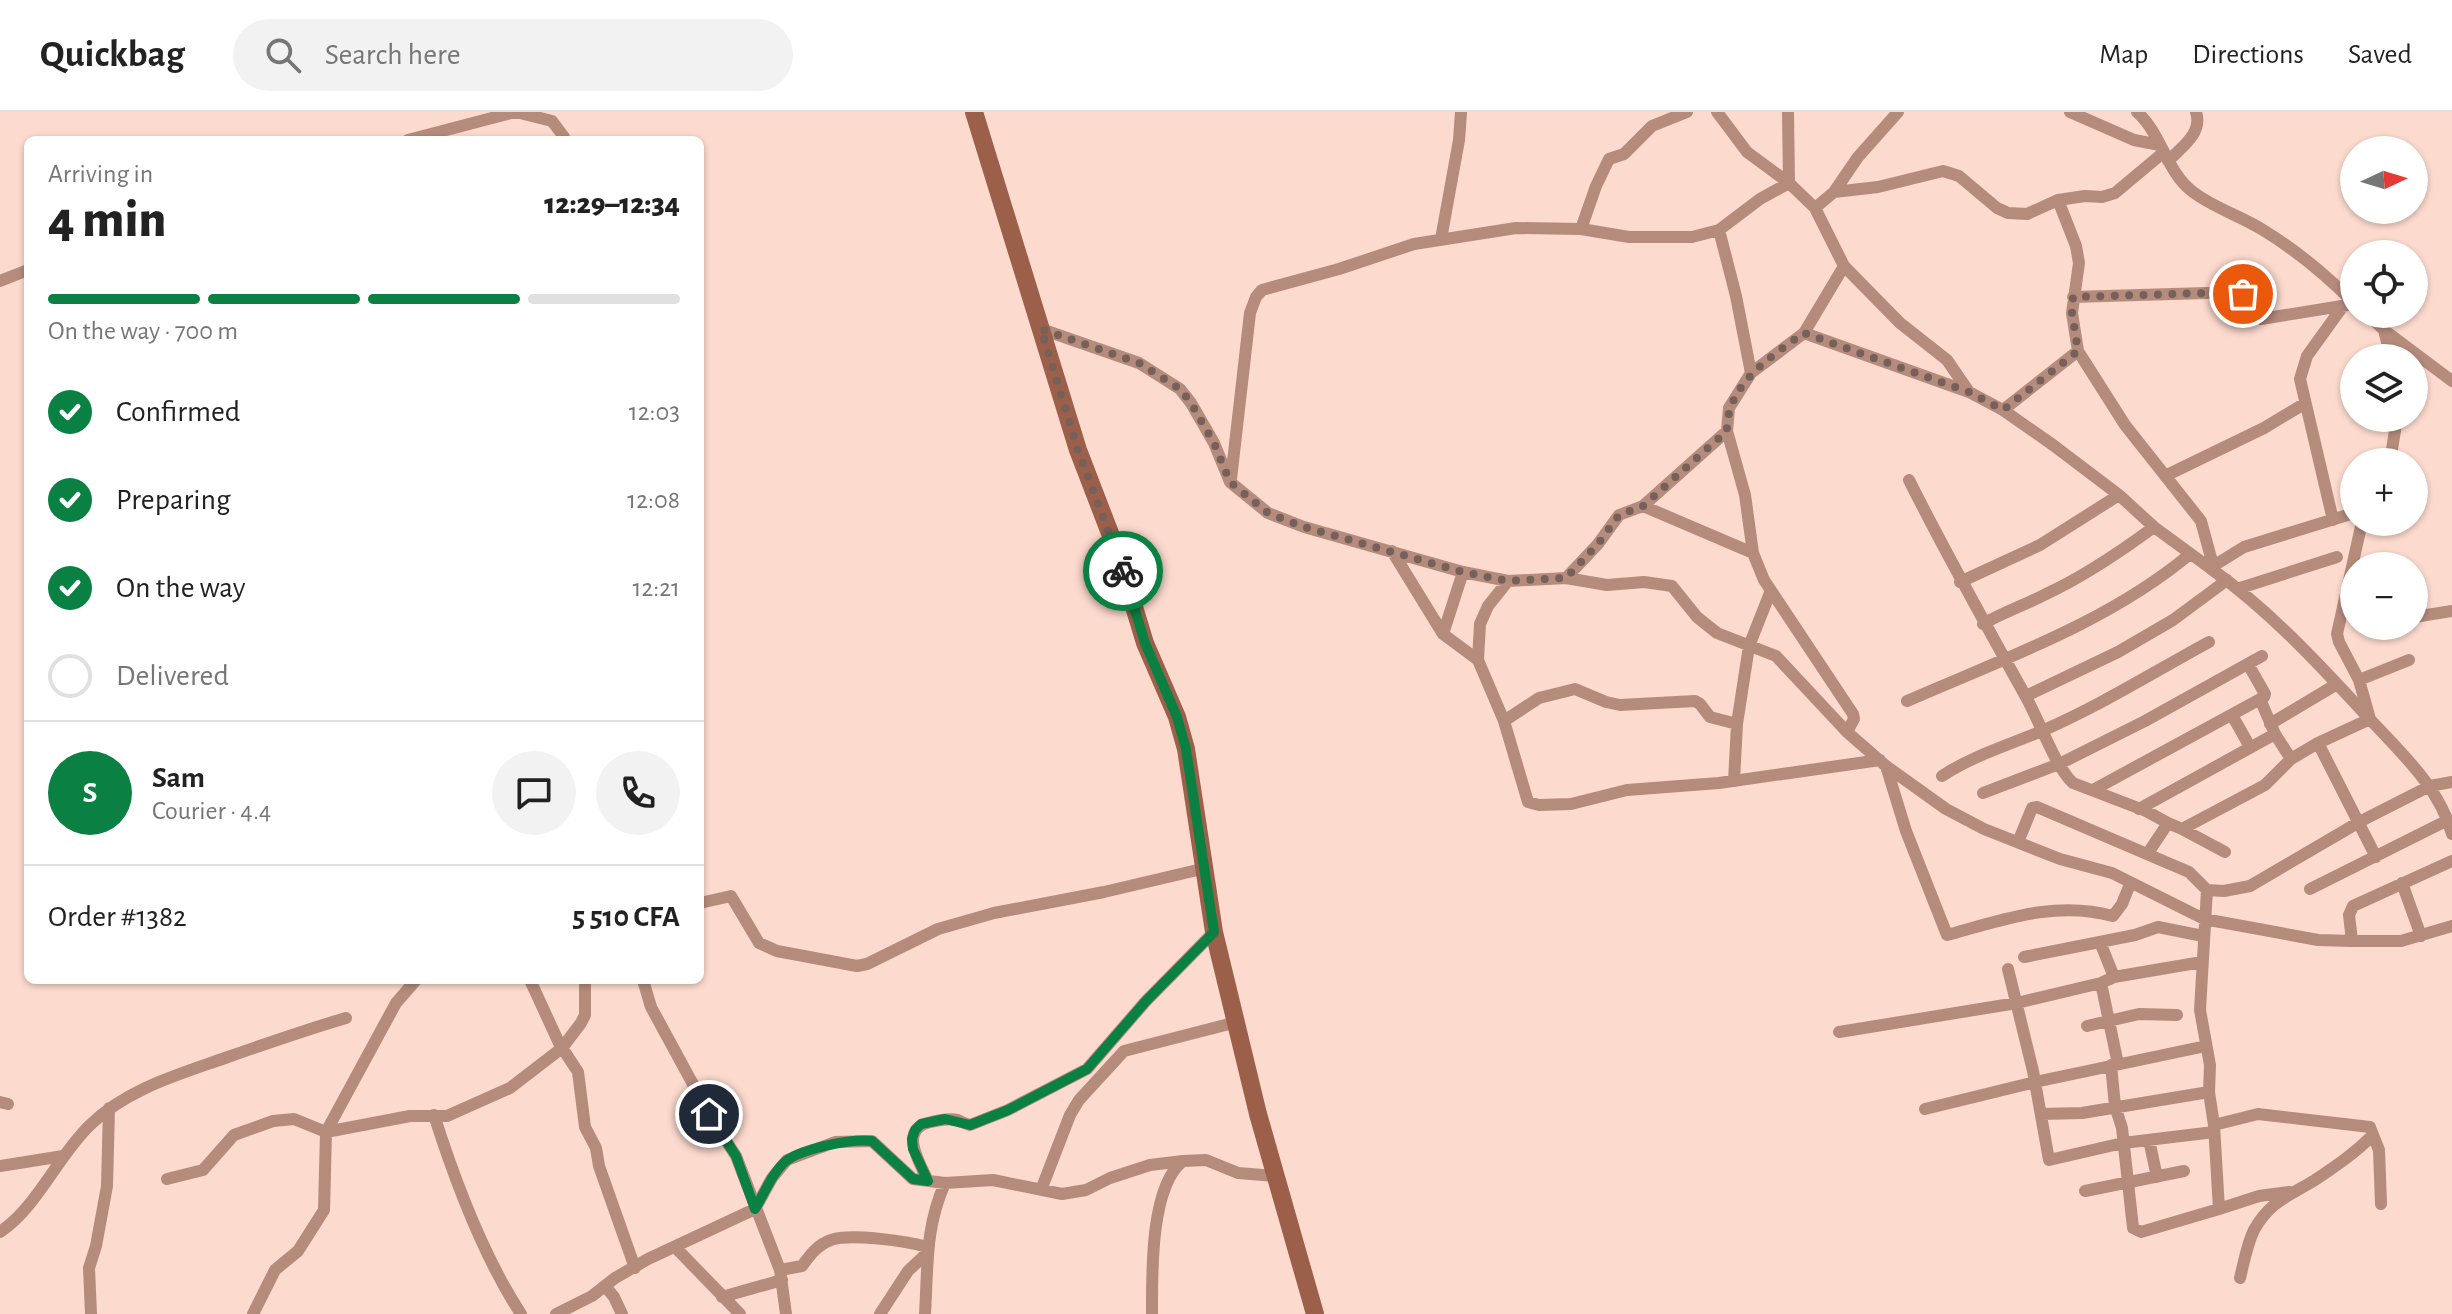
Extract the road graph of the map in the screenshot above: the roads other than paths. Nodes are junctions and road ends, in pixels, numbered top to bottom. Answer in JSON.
{"nodes":[{"id":1,"x":515,"y":112,"type":"edge"},
{"id":2,"x":974,"y":112,"type":"edge"},
{"id":3,"x":1461,"y":112,"type":"edge"},
{"id":4,"x":1687,"y":112,"type":"edge"},
{"id":5,"x":1717,"y":112,"type":"edge"},
{"id":6,"x":1788,"y":112,"type":"edge"},
{"id":7,"x":1898,"y":112,"type":"edge"},
{"id":8,"x":2137,"y":112,"type":"edge"},
{"id":9,"x":2196,"y":112,"type":"edge"},
{"id":10,"x":2073,"y":113,"type":"edge"},
{"id":11,"x":423,"y":136,"type":"edge"},
{"id":12,"x":563,"y":136,"type":"edge"},
{"id":13,"x":2164,"y":152,"type":"junction"},
{"id":14,"x":1789,"y":183,"type":"junction"},
{"id":15,"x":1834,"y":192,"type":"junction"},
{"id":16,"x":2058,"y":200,"type":"junction"},
{"id":17,"x":1815,"y":208,"type":"junction"},
{"id":18,"x":1581,"y":229,"type":"junction"},
{"id":19,"x":1719,"y":230,"type":"junction"},
{"id":20,"x":1441,"y":239,"type":"junction"},
{"id":21,"x":1844,"y":266,"type":"junction"},
{"id":22,"x":24,"y":272,"type":"edge"},
{"id":23,"x":0,"y":281,"type":"edge"},
{"id":24,"x":2340,"y":291,"type":"edge"},
{"id":25,"x":2073,"y":297,"type":"junction"},
{"id":26,"x":2340,"y":307,"type":"edge"},
{"id":27,"x":2340,"y":317,"type":"edge"},
{"id":28,"x":1041,"y":329,"type":"junction"},
{"id":29,"x":2384,"y":330,"type":"joint"},
{"id":30,"x":1804,"y":333,"type":"junction"},
{"id":31,"x":2388,"y":344,"type":"edge"},
{"id":32,"x":2078,"y":351,"type":"junction"},
{"id":33,"x":1751,"y":373,"type":"junction"},
{"id":34,"x":2452,"y":381,"type":"edge"},
{"id":35,"x":1969,"y":392,"type":"junction"},
{"id":36,"x":2304,"y":404,"type":"junction"},
{"id":37,"x":2003,"y":410,"type":"junction"},
{"id":38,"x":1727,"y":431,"type":"junction"},
{"id":39,"x":2165,"y":476,"type":"junction"},
{"id":40,"x":1909,"y":480,"type":"dead end"},
{"id":41,"x":1230,"y":482,"type":"junction"},
{"id":42,"x":2119,"y":495,"type":"junction"},
{"id":43,"x":1643,"y":506,"type":"junction"},
{"id":44,"x":2340,"y":518,"type":"edge"},
{"id":45,"x":2333,"y":520,"type":"junction"},
{"id":46,"x":2154,"y":527,"type":"junction"},
{"id":47,"x":2359,"y":536,"type":"edge"},
{"id":48,"x":1392,"y":551,"type":"junction"},
{"id":49,"x":1753,"y":553,"type":"junction"},
{"id":50,"x":2190,"y":554,"type":"junction"},
{"id":51,"x":2337,"y":557,"type":"dead end"},
{"id":52,"x":2212,"y":566,"type":"junction"},
{"id":53,"x":1463,"y":572,"type":"junction"},
{"id":54,"x":1566,"y":578,"type":"junction"},
{"id":55,"x":1508,"y":581,"type":"junction"},
{"id":56,"x":1960,"y":582,"type":"junction"},
{"id":57,"x":2232,"y":584,"type":"junction"},
{"id":58,"x":1770,"y":593,"type":"junction"},
{"id":59,"x":2452,"y":611,"type":"edge"},
{"id":60,"x":2428,"y":615,"type":"edge"},
{"id":61,"x":1983,"y":624,"type":"junction"},
{"id":62,"x":1443,"y":634,"type":"junction"},
{"id":63,"x":2209,"y":642,"type":"dead end"},
{"id":64,"x":1749,"y":646,"type":"junction"},
{"id":65,"x":2262,"y":656,"type":"dead end"},
{"id":66,"x":2003,"y":659,"type":"junction"},
{"id":67,"x":1478,"y":660,"type":"junction"},
{"id":68,"x":2409,"y":660,"type":"dead end"},
{"id":69,"x":2350,"y":663,"type":"junction"},
{"id":70,"x":2248,"y":664,"type":"junction"},
{"id":71,"x":2334,"y":680,"type":"junction"},
{"id":72,"x":2359,"y":680,"type":"junction"},
{"id":73,"x":2026,"y":696,"type":"junction"},
{"id":74,"x":2260,"y":699,"type":"junction"},
{"id":75,"x":1907,"y":701,"type":"dead end"},
{"id":76,"x":2232,"y":715,"type":"junction"},
{"id":77,"x":2370,"y":719,"type":"junction"},
{"id":78,"x":1504,"y":721,"type":"junction"},
{"id":79,"x":1737,"y":724,"type":"junction"},
{"id":80,"x":2272,"y":729,"type":"junction"},
{"id":81,"x":2044,"y":730,"type":"junction"},
{"id":82,"x":1847,"y":732,"type":"junction"},
{"id":83,"x":2318,"y":743,"type":"junction"},
{"id":84,"x":2250,"y":747,"type":"junction"},
{"id":85,"x":2291,"y":759,"type":"junction"},
{"id":86,"x":1883,"y":763,"type":"junction"},
{"id":87,"x":2059,"y":764,"type":"junction"},
{"id":88,"x":1942,"y":776,"type":"dead end"},
{"id":89,"x":1734,"y":781,"type":"junction"},
{"id":90,"x":2452,"y":782,"type":"edge"},
{"id":91,"x":2430,"y":786,"type":"junction"},
{"id":92,"x":2093,"y":790,"type":"junction"},
{"id":93,"x":1983,"y":793,"type":"dead end"},
{"id":94,"x":2139,"y":809,"type":"junction"},
{"id":95,"x":2448,"y":820,"type":"junction"},
{"id":96,"x":2360,"y":822,"type":"junction"},
{"id":97,"x":2168,"y":823,"type":"junction"},
{"id":98,"x":2182,"y":829,"type":"junction"},
{"id":99,"x":2452,"y":834,"type":"edge"},
{"id":100,"x":2018,"y":842,"type":"junction"},
{"id":101,"x":2225,"y":852,"type":"dead end"},
{"id":102,"x":2148,"y":853,"type":"junction"},
{"id":103,"x":2376,"y":857,"type":"junction"},
{"id":104,"x":2452,"y":861,"type":"edge"},
{"id":105,"x":1206,"y":868,"type":"junction"},
{"id":106,"x":2402,"y":883,"type":"junction"},
{"id":107,"x":2130,"y":884,"type":"junction"},
{"id":108,"x":2310,"y":889,"type":"dead end"},
{"id":109,"x":2207,"y":890,"type":"junction"},
{"id":110,"x":704,"y":902,"type":"edge"},
{"id":111,"x":2204,"y":919,"type":"junction"},
{"id":112,"x":2452,"y":926,"type":"edge"},
{"id":113,"x":1214,"y":932,"type":"junction"},
{"id":114,"x":2203,"y":936,"type":"junction"},
{"id":115,"x":2421,"y":936,"type":"junction"},
{"id":116,"x":2352,"y":941,"type":"junction"},
{"id":117,"x":2100,"y":942,"type":"junction"},
{"id":118,"x":2024,"y":957,"type":"dead end"},
{"id":119,"x":2202,"y":962,"type":"junction"},
{"id":120,"x":2008,"y":969,"type":"dead end"},
{"id":121,"x":2114,"y":977,"type":"junction"},
{"id":122,"x":2101,"y":983,"type":"junction"},
{"id":123,"x":413,"y":984,"type":"edge"},
{"id":124,"x":531,"y":984,"type":"edge"},
{"id":125,"x":585,"y":984,"type":"edge"},
{"id":126,"x":644,"y":984,"type":"edge"},
{"id":127,"x":2017,"y":1003,"type":"junction"},
{"id":128,"x":2177,"y":1015,"type":"dead end"},
{"id":129,"x":346,"y":1018,"type":"dead end"},
{"id":130,"x":2109,"y":1021,"type":"junction"},
{"id":131,"x":1237,"y":1022,"type":"junction"},
{"id":132,"x":2087,"y":1026,"type":"dead end"},
{"id":133,"x":1839,"y":1032,"type":"dead end"},
{"id":134,"x":2206,"y":1046,"type":"junction"},
{"id":135,"x":562,"y":1048,"type":"junction"},
{"id":136,"x":2115,"y":1065,"type":"junction"},
{"id":137,"x":2035,"y":1082,"type":"junction"},
{"id":138,"x":2209,"y":1092,"type":"junction"},
{"id":139,"x":2115,"y":1106,"type":"junction"},
{"id":140,"x":109,"y":1108,"type":"junction"},
{"id":141,"x":1925,"y":1109,"type":"dead end"},
{"id":142,"x":2041,"y":1114,"type":"junction"},
{"id":143,"x":434,"y":1115,"type":"junction"},
{"id":144,"x":2214,"y":1129,"type":"junction"},
{"id":145,"x":326,"y":1132,"type":"junction"},
{"id":146,"x":2373,"y":1135,"type":"junction"},
{"id":147,"x":2149,"y":1140,"type":"junction"},
{"id":148,"x":2123,"y":1143,"type":"junction"},
{"id":149,"x":63,"y":1156,"type":"junction"},
{"id":150,"x":1183,"y":1161,"type":"junction"},
{"id":151,"x":0,"y":1166,"type":"edge"},
{"id":152,"x":2184,"y":1171,"type":"dead end"},
{"id":153,"x":1275,"y":1176,"type":"junction"},
{"id":154,"x":2157,"y":1177,"type":"junction"},
{"id":155,"x":167,"y":1179,"type":"dead end"},
{"id":156,"x":928,"y":1181,"type":"junction"},
{"id":157,"x":945,"y":1183,"type":"junction"},
{"id":158,"x":2127,"y":1184,"type":"junction"},
{"id":159,"x":1041,"y":1190,"type":"junction"},
{"id":160,"x":2085,"y":1191,"type":"dead end"},
{"id":161,"x":2289,"y":1192,"type":"junction"},
{"id":162,"x":2381,"y":1204,"type":"dead end"},
{"id":163,"x":755,"y":1209,"type":"junction"},
{"id":164,"x":2219,"y":1209,"type":"junction"},
{"id":165,"x":0,"y":1232,"type":"edge"},
{"id":166,"x":675,"y":1247,"type":"junction"},
{"id":167,"x":927,"y":1250,"type":"junction"},
{"id":168,"x":635,"y":1268,"type":"junction"},
{"id":169,"x":781,"y":1275,"type":"junction"},
{"id":170,"x":2240,"y":1278,"type":"dead end"},
{"id":171,"x":606,"y":1287,"type":"junction"},
{"id":172,"x":722,"y":1297,"type":"junction"},
{"id":173,"x":91,"y":1314,"type":"edge"},
{"id":174,"x":253,"y":1314,"type":"edge"},
{"id":175,"x":521,"y":1314,"type":"edge"},
{"id":176,"x":556,"y":1314,"type":"edge"},
{"id":177,"x":622,"y":1314,"type":"edge"},
{"id":178,"x":740,"y":1314,"type":"edge"},
{"id":179,"x":786,"y":1314,"type":"edge"},
{"id":180,"x":880,"y":1314,"type":"edge"},
{"id":181,"x":925,"y":1314,"type":"edge"},
{"id":182,"x":1152,"y":1314,"type":"edge"},
{"id":183,"x":1315,"y":1314,"type":"edge"}],
"edges":[{"from":1,"to":11,"type":"street"},
{"from":1,"to":12,"type":"street"},
{"from":2,"to":28,"type":"street"},
{"from":3,"to":20,"type":"street"},
{"from":4,"to":18,"type":"street"},
{"from":5,"to":14,"type":"street"},
{"from":6,"to":14,"type":"street"},
{"from":7,"to":15,"type":"street"},
{"from":8,"to":13,"type":"street"},
{"from":9,"to":13,"type":"street"},
{"from":10,"to":13,"type":"street"},
{"from":13,"to":16,"type":"street"},
{"from":13,"to":24,"type":"street"},
{"from":14,"to":17,"type":"street"},
{"from":14,"to":19,"type":"street"},
{"from":15,"to":16,"type":"street"},
{"from":15,"to":17,"type":"street"},
{"from":16,"to":25,"type":"street"},
{"from":17,"to":21,"type":"street"},
{"from":18,"to":19,"type":"street"},
{"from":18,"to":20,"type":"street"},
{"from":19,"to":33,"type":"street"},
{"from":20,"to":41,"type":"street"},
{"from":21,"to":30,"type":"street"},
{"from":21,"to":35,"type":"street"},
{"from":22,"to":23,"type":"street"},
{"from":25,"to":26,"type":"street"},
{"from":25,"to":32,"type":"street"},
{"from":27,"to":36,"type":"street"},
{"from":28,"to":41,"type":"street"},
{"from":28,"to":105,"type":"street"},
{"from":29,"to":31,"type":"street"},
{"from":29,"to":34,"type":"street"},
{"from":30,"to":33,"type":"street"},
{"from":30,"to":35,"type":"street"},
{"from":32,"to":37,"type":"street"},
{"from":32,"to":39,"type":"street"},
{"from":33,"to":38,"type":"street"},
{"from":35,"to":37,"type":"street"},
{"from":36,"to":39,"type":"street"},
{"from":36,"to":45,"type":"street"},
{"from":37,"to":42,"type":"street"},
{"from":38,"to":43,"type":"street"},
{"from":38,"to":49,"type":"street"},
{"from":39,"to":52,"type":"street"},
{"from":40,"to":56,"type":"street"},
{"from":41,"to":48,"type":"street"},
{"from":42,"to":46,"type":"street"},
{"from":42,"to":56,"type":"street"},
{"from":43,"to":49,"type":"street"},
{"from":43,"to":54,"type":"street"},
{"from":44,"to":45,"type":"street"},
{"from":45,"to":52,"type":"street"},
{"from":46,"to":50,"type":"street"},
{"from":46,"to":61,"type":"street"},
{"from":47,"to":69,"type":"street"},
{"from":48,"to":53,"type":"street"},
{"from":48,"to":62,"type":"street"},
{"from":49,"to":58,"type":"street"},
{"from":50,"to":52,"type":"street"},
{"from":50,"to":66,"type":"street"},
{"from":51,"to":57,"type":"street"},
{"from":52,"to":57,"type":"street"},
{"from":53,"to":55,"type":"street"},
{"from":53,"to":62,"type":"street"},
{"from":54,"to":55,"type":"street"},
{"from":54,"to":64,"type":"street"},
{"from":55,"to":67,"type":"street"},
{"from":56,"to":61,"type":"street"},
{"from":57,"to":71,"type":"street"},
{"from":57,"to":73,"type":"street"},
{"from":58,"to":64,"type":"street"},
{"from":58,"to":82,"type":"street"},
{"from":59,"to":60,"type":"street"},
{"from":61,"to":66,"type":"street"},
{"from":62,"to":67,"type":"street"},
{"from":63,"to":81,"type":"street"},
{"from":64,"to":79,"type":"street"},
{"from":64,"to":82,"type":"street"},
{"from":65,"to":70,"type":"street"},
{"from":66,"to":73,"type":"street"},
{"from":66,"to":75,"type":"street"},
{"from":67,"to":78,"type":"street"},
{"from":68,"to":72,"type":"street"},
{"from":69,"to":71,"type":"street"},
{"from":69,"to":72,"type":"street"},
{"from":70,"to":74,"type":"street"},
{"from":70,"to":87,"type":"street"},
{"from":71,"to":77,"type":"street"},
{"from":71,"to":80,"type":"street"},
{"from":72,"to":77,"type":"street"},
{"from":73,"to":81,"type":"street"},
{"from":74,"to":76,"type":"street"},
{"from":74,"to":80,"type":"street"},
{"from":76,"to":84,"type":"street"},
{"from":76,"to":92,"type":"street"},
{"from":77,"to":83,"type":"street"},
{"from":77,"to":91,"type":"street"},
{"from":78,"to":79,"type":"street"},
{"from":78,"to":89,"type":"street"},
{"from":79,"to":89,"type":"street"},
{"from":80,"to":84,"type":"street"},
{"from":80,"to":85,"type":"street"},
{"from":81,"to":87,"type":"street"},
{"from":81,"to":88,"type":"street"},
{"from":82,"to":86,"type":"street"},
{"from":83,"to":85,"type":"street"},
{"from":83,"to":96,"type":"street"},
{"from":84,"to":94,"type":"street"},
{"from":85,"to":98,"type":"street"},
{"from":86,"to":89,"type":"street"},
{"from":86,"to":100,"type":"street"},
{"from":86,"to":107,"type":"street"},
{"from":87,"to":92,"type":"street"},
{"from":87,"to":93,"type":"street"},
{"from":90,"to":91,"type":"street"},
{"from":91,"to":95,"type":"street"},
{"from":91,"to":96,"type":"street"},
{"from":92,"to":94,"type":"street"},
{"from":94,"to":97,"type":"street"},
{"from":95,"to":99,"type":"street"},
{"from":95,"to":103,"type":"street"},
{"from":96,"to":103,"type":"street"},
{"from":96,"to":109,"type":"street"},
{"from":97,"to":98,"type":"street"},
{"from":97,"to":102,"type":"street"},
{"from":98,"to":101,"type":"street"},
{"from":100,"to":102,"type":"street"},
{"from":100,"to":107,"type":"street"},
{"from":102,"to":109,"type":"street"},
{"from":103,"to":108,"type":"street"},
{"from":104,"to":106,"type":"street"},
{"from":105,"to":110,"type":"street"},
{"from":105,"to":113,"type":"street"},
{"from":106,"to":115,"type":"street"},
{"from":106,"to":116,"type":"street"},
{"from":107,"to":111,"type":"street"},
{"from":109,"to":111,"type":"street"},
{"from":111,"to":114,"type":"street"},
{"from":111,"to":116,"type":"street"},
{"from":112,"to":115,"type":"street"},
{"from":113,"to":131,"type":"street"},
{"from":113,"to":156,"type":"street"},
{"from":114,"to":117,"type":"street"},
{"from":114,"to":119,"type":"street"},
{"from":115,"to":116,"type":"street"},
{"from":117,"to":118,"type":"street"},
{"from":117,"to":121,"type":"street"},
{"from":119,"to":121,"type":"street"},
{"from":119,"to":134,"type":"street"},
{"from":120,"to":127,"type":"street"},
{"from":121,"to":122,"type":"street"},
{"from":122,"to":127,"type":"street"},
{"from":122,"to":130,"type":"street"},
{"from":123,"to":145,"type":"street"},
{"from":124,"to":135,"type":"street"},
{"from":125,"to":135,"type":"street"},
{"from":126,"to":163,"type":"street"},
{"from":127,"to":133,"type":"street"},
{"from":127,"to":137,"type":"street"},
{"from":128,"to":130,"type":"street"},
{"from":129,"to":140,"type":"street"},
{"from":130,"to":132,"type":"street"},
{"from":130,"to":136,"type":"street"},
{"from":131,"to":153,"type":"street"},
{"from":131,"to":159,"type":"street"},
{"from":134,"to":136,"type":"street"},
{"from":134,"to":138,"type":"street"},
{"from":135,"to":143,"type":"street"},
{"from":135,"to":168,"type":"street"},
{"from":136,"to":137,"type":"street"},
{"from":136,"to":139,"type":"street"},
{"from":137,"to":141,"type":"street"},
{"from":137,"to":142,"type":"street"},
{"from":138,"to":139,"type":"street"},
{"from":138,"to":144,"type":"street"},
{"from":139,"to":142,"type":"street"},
{"from":139,"to":148,"type":"street"},
{"from":140,"to":149,"type":"street"},
{"from":140,"to":173,"type":"street"},
{"from":142,"to":148,"type":"street"},
{"from":143,"to":145,"type":"street"},
{"from":143,"to":175,"type":"street"},
{"from":144,"to":146,"type":"street"},
{"from":144,"to":147,"type":"street"},
{"from":144,"to":164,"type":"street"},
{"from":145,"to":155,"type":"street"},
{"from":145,"to":174,"type":"street"},
{"from":146,"to":161,"type":"street"},
{"from":146,"to":162,"type":"street"},
{"from":147,"to":148,"type":"street"},
{"from":147,"to":154,"type":"street"},
{"from":148,"to":158,"type":"street"},
{"from":149,"to":151,"type":"street"},
{"from":149,"to":165,"type":"street"},
{"from":150,"to":153,"type":"street"},
{"from":150,"to":159,"type":"street"},
{"from":150,"to":182,"type":"street"},
{"from":152,"to":154,"type":"street"},
{"from":153,"to":183,"type":"street"},
{"from":154,"to":158,"type":"street"},
{"from":156,"to":157,"type":"street"},
{"from":156,"to":163,"type":"street"},
{"from":157,"to":159,"type":"street"},
{"from":157,"to":167,"type":"street"},
{"from":158,"to":160,"type":"street"},
{"from":158,"to":164,"type":"street"},
{"from":161,"to":164,"type":"street"},
{"from":161,"to":170,"type":"street"},
{"from":163,"to":166,"type":"street"},
{"from":163,"to":169,"type":"street"},
{"from":166,"to":168,"type":"street"},
{"from":166,"to":172,"type":"street"},
{"from":167,"to":169,"type":"street"},
{"from":167,"to":180,"type":"street"},
{"from":167,"to":181,"type":"street"},
{"from":168,"to":171,"type":"street"},
{"from":169,"to":172,"type":"street"},
{"from":169,"to":179,"type":"street"},
{"from":171,"to":176,"type":"street"},
{"from":171,"to":177,"type":"street"},
{"from":172,"to":178,"type":"street"}]}
